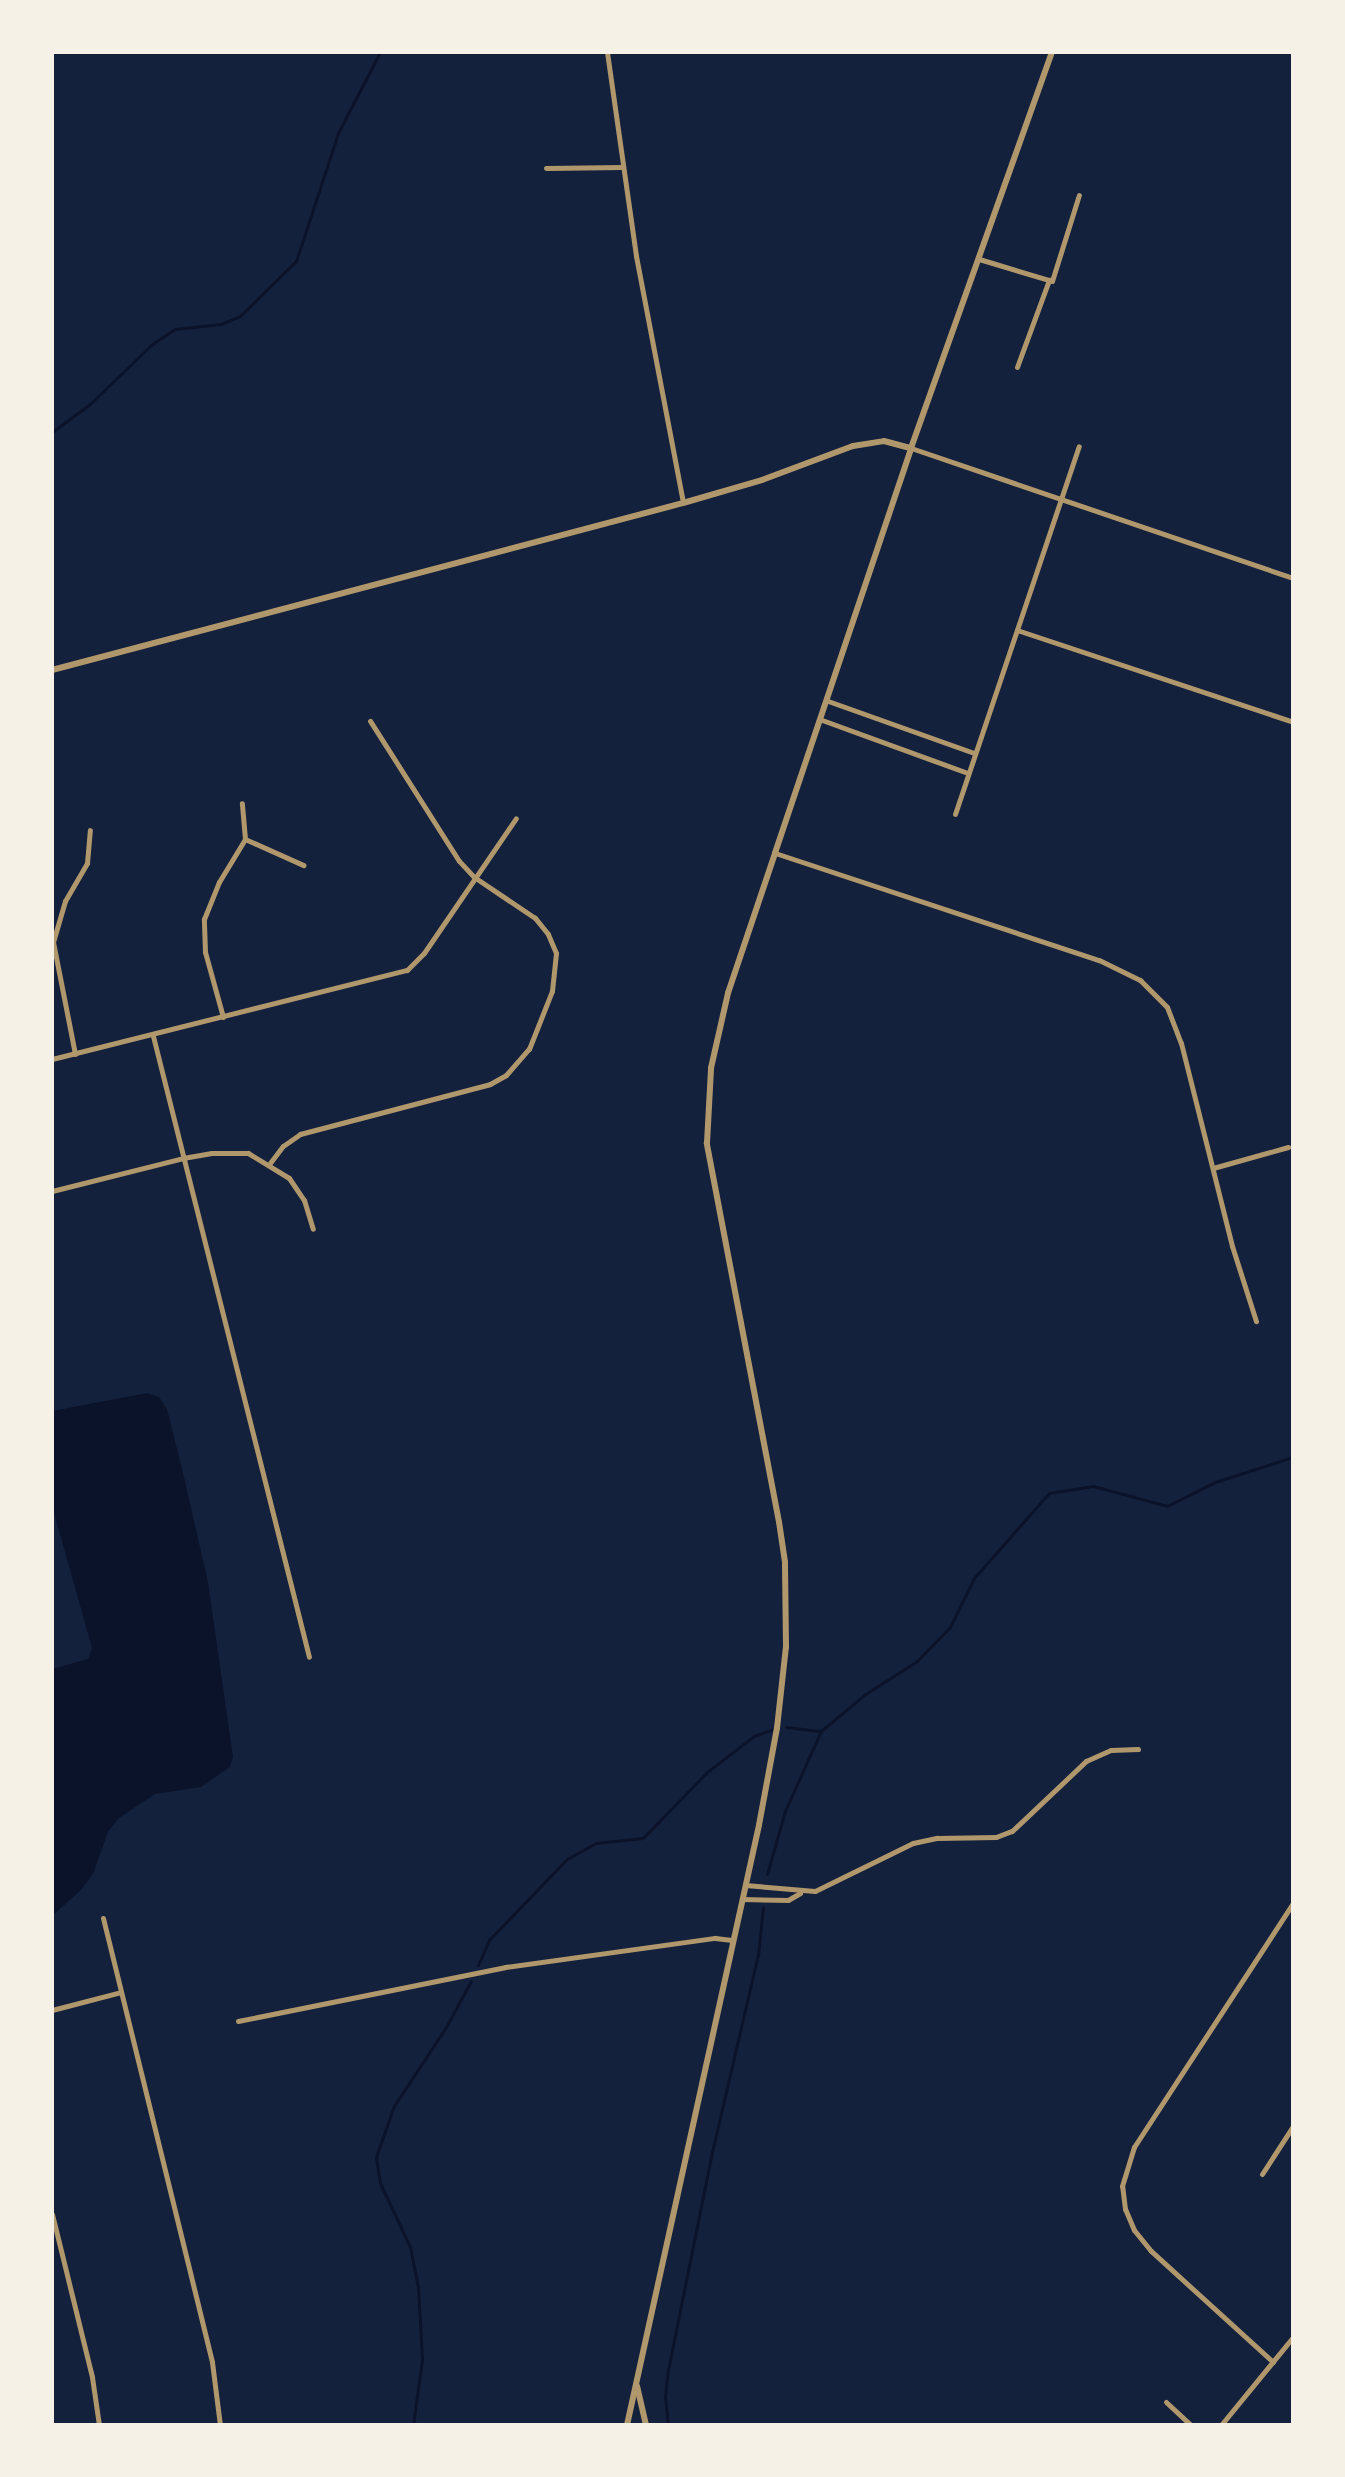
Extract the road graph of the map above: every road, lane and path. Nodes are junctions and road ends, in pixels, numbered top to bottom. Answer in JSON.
{"nodes":[{"id":1,"x":607,"y":52,"type":"edge"},
{"id":2,"x":1052,"y":52,"type":"edge"},
{"id":3,"x":622,"y":167,"type":"junction"},
{"id":4,"x":546,"y":168,"type":"dead end"},
{"id":5,"x":1079,"y":195,"type":"dead end"},
{"id":6,"x":979,"y":259,"type":"junction"},
{"id":7,"x":1049,"y":280,"type":"junction"},
{"id":8,"x":1017,"y":367,"type":"dead end"},
{"id":9,"x":1079,"y":446,"type":"dead end"},
{"id":10,"x":911,"y":448,"type":"junction"},
{"id":11,"x":1060,"y":498,"type":"junction"},
{"id":12,"x":683,"y":503,"type":"junction"},
{"id":13,"x":1293,"y":578,"type":"edge"},
{"id":14,"x":1017,"y":630,"type":"junction"},
{"id":15,"x":52,"y":670,"type":"edge"},
{"id":16,"x":828,"y":701,"type":"junction"},
{"id":17,"x":822,"y":720,"type":"junction"},
{"id":18,"x":370,"y":721,"type":"dead end"},
{"id":19,"x":1293,"y":722,"type":"edge"},
{"id":20,"x":974,"y":753,"type":"junction"},
{"id":21,"x":968,"y":773,"type":"junction"},
{"id":22,"x":242,"y":803,"type":"dead end"},
{"id":23,"x":955,"y":814,"type":"dead end"},
{"id":24,"x":516,"y":818,"type":"dead end"},
{"id":25,"x":90,"y":830,"type":"dead end"},
{"id":26,"x":245,"y":839,"type":"junction"},
{"id":27,"x":775,"y":853,"type":"junction"},
{"id":28,"x":303,"y":865,"type":"dead end"},
{"id":29,"x":474,"y":877,"type":"junction"},
{"id":30,"x":223,"y":1017,"type":"junction"},
{"id":31,"x":153,"y":1036,"type":"junction"},
{"id":32,"x":75,"y":1054,"type":"junction"},
{"id":33,"x":52,"y":1059,"type":"edge"},
{"id":34,"x":1288,"y":1147,"type":"dead end"},
{"id":35,"x":183,"y":1158,"type":"junction"},
{"id":36,"x":270,"y":1163,"type":"junction"},
{"id":37,"x":1213,"y":1168,"type":"junction"},
{"id":38,"x":52,"y":1191,"type":"edge"},
{"id":39,"x":313,"y":1229,"type":"dead end"},
{"id":40,"x":1256,"y":1321,"type":"dead end"},
{"id":41,"x":309,"y":1657,"type":"dead end"},
{"id":42,"x":1138,"y":1749,"type":"dead end"},
{"id":43,"x":745,"y":1885,"type":"junction"},
{"id":44,"x":801,"y":1892,"type":"junction"},
{"id":45,"x":742,"y":1899,"type":"junction"},
{"id":46,"x":1293,"y":1903,"type":"edge"},
{"id":47,"x":103,"y":1918,"type":"dead end"},
{"id":48,"x":732,"y":1940,"type":"junction"},
{"id":49,"x":121,"y":1992,"type":"junction"},
{"id":50,"x":52,"y":2010,"type":"edge"},
{"id":51,"x":238,"y":2021,"type":"dead end"},
{"id":52,"x":1293,"y":2126,"type":"edge"},
{"id":53,"x":1262,"y":2174,"type":"dead end"},
{"id":54,"x":52,"y":2214,"type":"edge"},
{"id":55,"x":1293,"y":2337,"type":"edge"},
{"id":56,"x":1273,"y":2362,"type":"junction"},
{"id":57,"x":637,"y":2385,"type":"junction"},
{"id":58,"x":1166,"y":2402,"type":"dead end"},
{"id":59,"x":99,"y":2425,"type":"edge"},
{"id":60,"x":220,"y":2425,"type":"edge"},
{"id":61,"x":627,"y":2425,"type":"edge"},
{"id":62,"x":646,"y":2425,"type":"edge"},
{"id":63,"x":1191,"y":2425,"type":"edge"},
{"id":64,"x":1221,"y":2425,"type":"edge"}],
"edges":[{"from":1,"to":3,"type":"street"},
{"from":2,"to":6,"type":"street"},
{"from":3,"to":4,"type":"street"},
{"from":3,"to":12,"type":"street"},
{"from":5,"to":7,"type":"street"},
{"from":6,"to":7,"type":"street"},
{"from":6,"to":10,"type":"street"},
{"from":7,"to":8,"type":"street"},
{"from":9,"to":11,"type":"street"},
{"from":10,"to":11,"type":"street"},
{"from":10,"to":12,"type":"street"},
{"from":10,"to":16,"type":"street"},
{"from":11,"to":13,"type":"street"},
{"from":11,"to":14,"type":"street"},
{"from":12,"to":15,"type":"street"},
{"from":14,"to":19,"type":"street"},
{"from":14,"to":20,"type":"street"},
{"from":16,"to":17,"type":"street"},
{"from":16,"to":20,"type":"street"},
{"from":17,"to":21,"type":"street"},
{"from":17,"to":27,"type":"street"},
{"from":18,"to":29,"type":"street"},
{"from":20,"to":21,"type":"street"},
{"from":21,"to":23,"type":"street"},
{"from":22,"to":26,"type":"street"},
{"from":24,"to":29,"type":"street"},
{"from":25,"to":32,"type":"street"},
{"from":26,"to":28,"type":"street"},
{"from":26,"to":30,"type":"street"},
{"from":27,"to":37,"type":"street"},
{"from":27,"to":43,"type":"street"},
{"from":29,"to":30,"type":"street"},
{"from":29,"to":36,"type":"street"},
{"from":30,"to":31,"type":"street"},
{"from":31,"to":32,"type":"street"},
{"from":31,"to":35,"type":"street"},
{"from":32,"to":33,"type":"street"},
{"from":34,"to":37,"type":"street"},
{"from":35,"to":36,"type":"street"},
{"from":35,"to":38,"type":"street"},
{"from":35,"to":41,"type":"street"},
{"from":36,"to":39,"type":"street"},
{"from":37,"to":40,"type":"street"},
{"from":42,"to":44,"type":"street"},
{"from":43,"to":44,"type":"street"},
{"from":43,"to":45,"type":"street"},
{"from":44,"to":45,"type":"street"},
{"from":45,"to":48,"type":"street"},
{"from":46,"to":56,"type":"street"},
{"from":47,"to":49,"type":"street"},
{"from":48,"to":51,"type":"street"},
{"from":48,"to":57,"type":"street"},
{"from":49,"to":50,"type":"street"},
{"from":49,"to":60,"type":"street"},
{"from":52,"to":53,"type":"street"},
{"from":54,"to":59,"type":"street"},
{"from":55,"to":56,"type":"street"},
{"from":56,"to":64,"type":"street"},
{"from":57,"to":61,"type":"street"},
{"from":57,"to":62,"type":"street"},
{"from":58,"to":63,"type":"street"}]}
